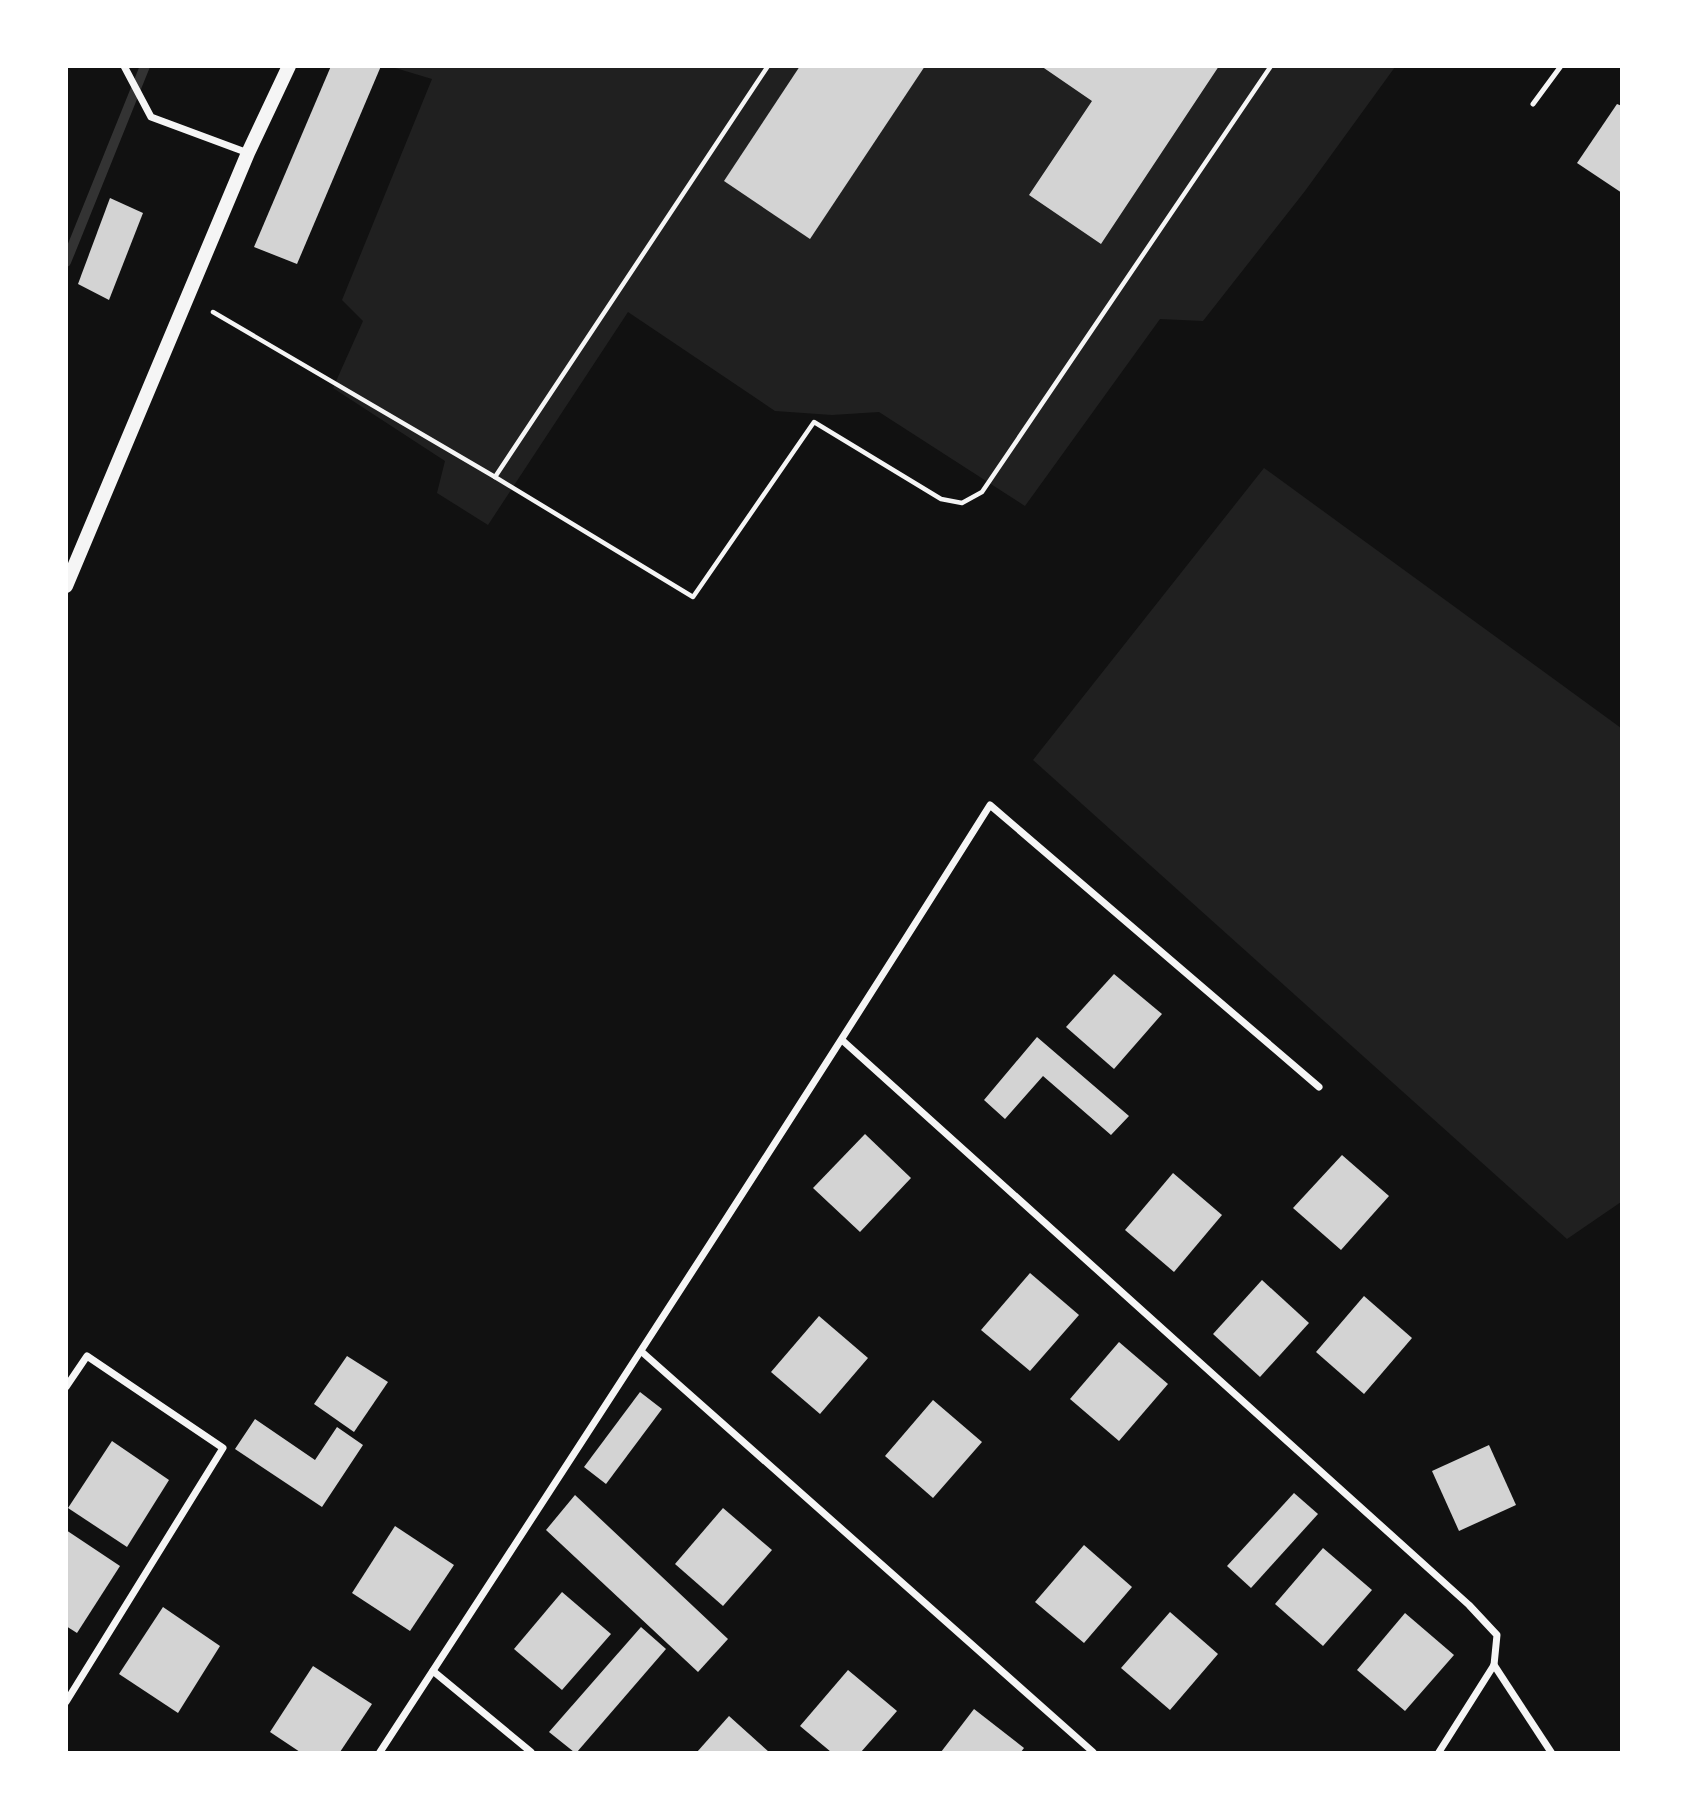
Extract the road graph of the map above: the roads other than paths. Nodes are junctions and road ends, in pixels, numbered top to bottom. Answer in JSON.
{"nodes":[{"id":1,"x":124,"y":66,"type":"edge"},
{"id":2,"x":289,"y":66,"type":"edge"},
{"id":3,"x":1562,"y":66,"type":"edge"},
{"id":4,"x":1533,"y":104,"type":"dead end"},
{"id":5,"x":248,"y":153,"type":"junction"},
{"id":6,"x":66,"y":586,"type":"edge"},
{"id":7,"x":842,"y":1040,"type":"junction"},
{"id":8,"x":1319,"y":1087,"type":"dead end"},
{"id":9,"x":642,"y":1352,"type":"junction"},
{"id":10,"x":66,"y":1387,"type":"edge"},
{"id":11,"x":1494,"y":1664,"type":"junction"},
{"id":12,"x":433,"y":1671,"type":"junction"},
{"id":13,"x":66,"y":1702,"type":"edge"},
{"id":14,"x":380,"y":1752,"type":"edge"},
{"id":15,"x":531,"y":1752,"type":"edge"},
{"id":16,"x":1093,"y":1752,"type":"edge"},
{"id":17,"x":1439,"y":1752,"type":"edge"},
{"id":18,"x":1550,"y":1752,"type":"edge"}],
"edges":[{"from":1,"to":5,"type":"street"},
{"from":2,"to":5,"type":"main road"},
{"from":3,"to":4,"type":"lane"},
{"from":5,"to":6,"type":"main road"},
{"from":7,"to":8,"type":"street"},
{"from":7,"to":9,"type":"street"},
{"from":7,"to":11,"type":"street"},
{"from":9,"to":12,"type":"street"},
{"from":9,"to":16,"type":"street"},
{"from":10,"to":13,"type":"street"},
{"from":11,"to":17,"type":"street"},
{"from":11,"to":18,"type":"street"},
{"from":12,"to":14,"type":"street"},
{"from":12,"to":15,"type":"street"}]}
